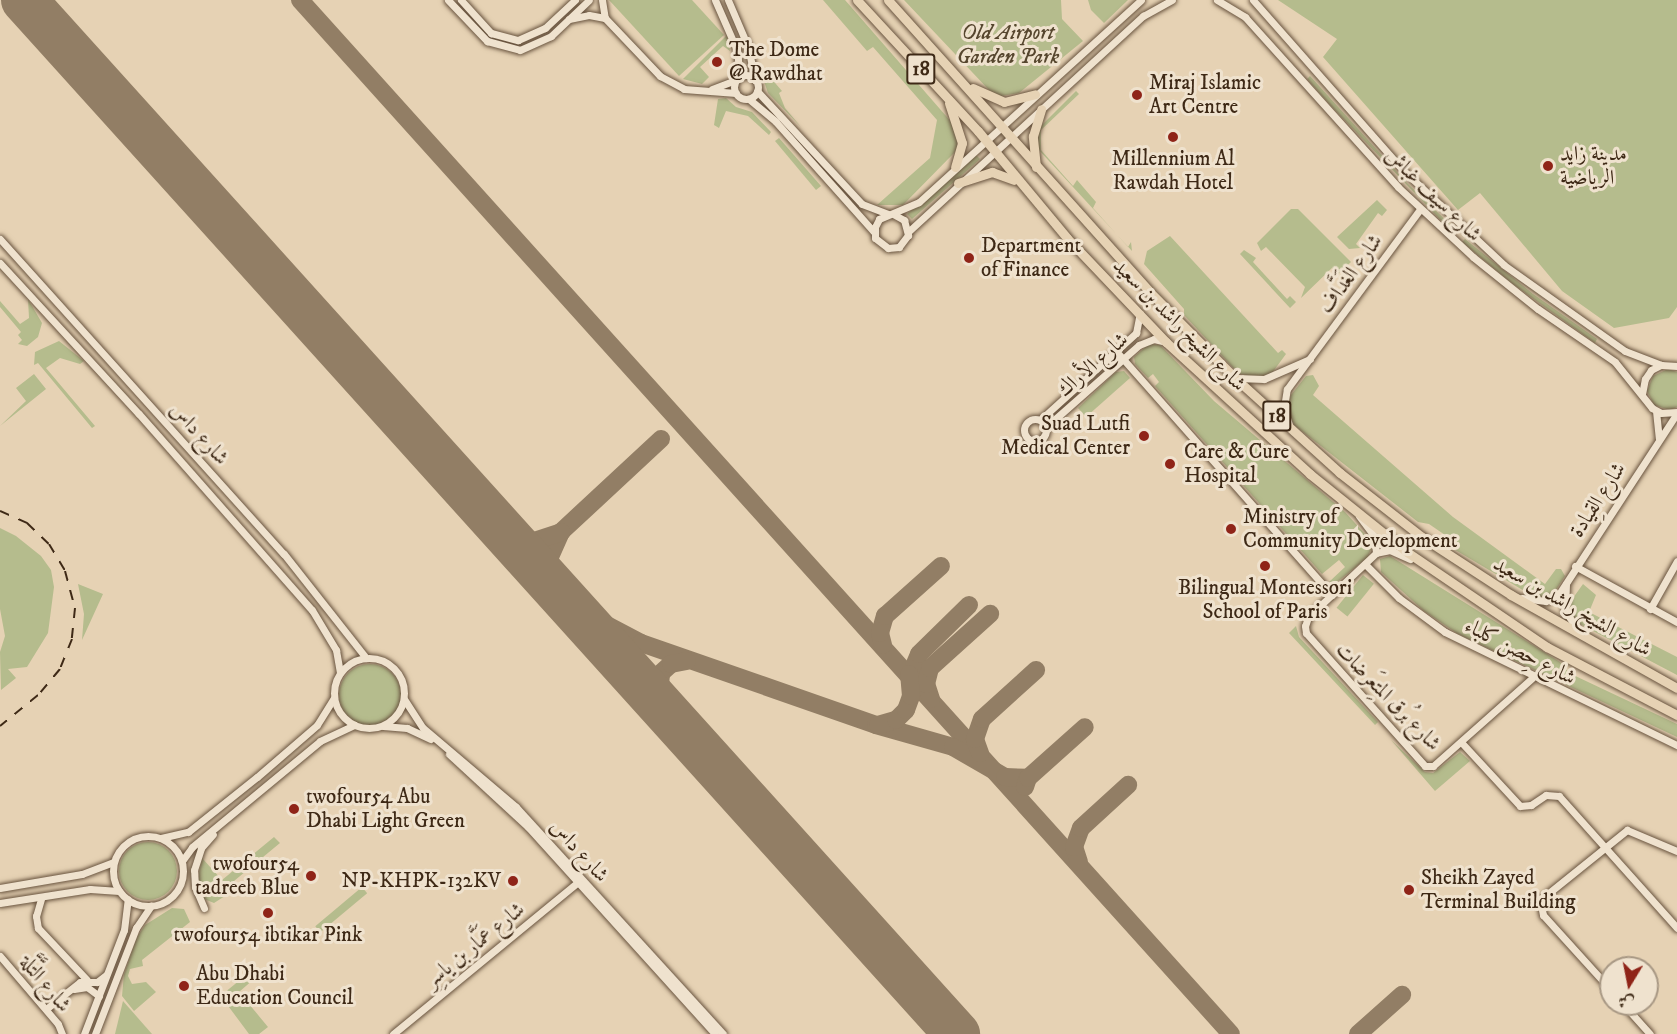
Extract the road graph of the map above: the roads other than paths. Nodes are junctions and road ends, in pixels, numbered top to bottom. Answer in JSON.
{"nodes":[{"id":1,"x":448,"y":0,"type":"edge"},
{"id":2,"x":461,"y":0,"type":"edge"},
{"id":3,"x":575,"y":0,"type":"edge"},
{"id":4,"x":589,"y":0,"type":"edge"},
{"id":5,"x":602,"y":0,"type":"edge"},
{"id":6,"x":715,"y":0,"type":"edge"},
{"id":7,"x":729,"y":0,"type":"edge"},
{"id":8,"x":857,"y":0,"type":"edge"},
{"id":9,"x":888,"y":0,"type":"edge"},
{"id":10,"x":1141,"y":0,"type":"edge"},
{"id":11,"x":1172,"y":0,"type":"edge"},
{"id":12,"x":1217,"y":0,"type":"edge"},
{"id":13,"x":1253,"y":0,"type":"edge"},
{"id":14,"x":605,"y":18,"type":"junction"},
{"id":15,"x":569,"y":19,"type":"junction"},
{"id":16,"x":1289,"y":43,"type":"junction"},
{"id":17,"x":1280,"y":55,"type":"junction"},
{"id":18,"x":738,"y":79,"type":"junction"},
{"id":19,"x":755,"y":80,"type":"junction"},
{"id":20,"x":962,"y":81,"type":"junction"},
{"id":21,"x":710,"y":90,"type":"junction"},
{"id":22,"x":757,"y":91,"type":"junction"},
{"id":23,"x":735,"y":93,"type":"junction"},
{"id":24,"x":1035,"y":94,"type":"junction"},
{"id":25,"x":947,"y":98,"type":"junction"},
{"id":26,"x":749,"y":99,"type":"junction"},
{"id":27,"x":1041,"y":109,"type":"junction"},
{"id":28,"x":1000,"y":124,"type":"junction"},
{"id":29,"x":1011,"y":137,"type":"junction"},
{"id":30,"x":985,"y":139,"type":"junction"},
{"id":31,"x":994,"y":150,"type":"junction"},
{"id":32,"x":956,"y":166,"type":"junction"},
{"id":33,"x":1037,"y":169,"type":"junction"},
{"id":34,"x":958,"y":183,"type":"junction"},
{"id":35,"x":1019,"y":183,"type":"junction"},
{"id":36,"x":1420,"y":209,"type":"junction"},
{"id":37,"x":891,"y":214,"type":"junction"},
{"id":38,"x":909,"y":231,"type":"junction"},
{"id":39,"x":874,"y":232,"type":"junction"},
{"id":40,"x":0,"y":239,"type":"edge"},
{"id":41,"x":0,"y":263,"type":"edge"},
{"id":42,"x":1140,"y":313,"type":"junction"},
{"id":43,"x":1166,"y":342,"type":"junction"},
{"id":44,"x":1116,"y":351,"type":"junction"},
{"id":45,"x":1677,"y":358,"type":"edge"},
{"id":46,"x":1123,"y":359,"type":"junction"},
{"id":47,"x":1310,"y":359,"type":"junction"},
{"id":48,"x":1663,"y":364,"type":"junction"},
{"id":49,"x":1677,"y":366,"type":"edge"},
{"id":50,"x":1233,"y":376,"type":"junction"},
{"id":51,"x":1642,"y":395,"type":"junction"},
{"id":52,"x":1065,"y":398,"type":"junction"},
{"id":53,"x":1071,"y":405,"type":"junction"},
{"id":54,"x":1656,"y":411,"type":"junction"},
{"id":55,"x":1677,"y":412,"type":"edge"},
{"id":56,"x":1040,"y":420,"type":"junction"},
{"id":57,"x":1046,"y":428,"type":"junction"},
{"id":58,"x":1290,"y":428,"type":"junction"},
{"id":59,"x":1659,"y":438,"type":"junction"},
{"id":60,"x":1356,"y":512,"type":"junction"},
{"id":61,"x":1376,"y":553,"type":"junction"},
{"id":62,"x":1677,"y":561,"type":"edge"},
{"id":63,"x":1365,"y":564,"type":"junction"},
{"id":64,"x":1575,"y":566,"type":"junction"},
{"id":65,"x":1436,"y":572,"type":"junction"},
{"id":66,"x":1567,"y":582,"type":"junction"},
{"id":67,"x":1332,"y":595,"type":"junction"},
{"id":68,"x":1510,"y":595,"type":"junction"},
{"id":69,"x":1650,"y":609,"type":"junction"},
{"id":70,"x":1677,"y":622,"type":"edge"},
{"id":71,"x":1589,"y":642,"type":"junction"},
{"id":72,"x":366,"y":658,"type":"junction"},
{"id":73,"x":340,"y":673,"type":"junction"},
{"id":74,"x":1532,"y":678,"type":"junction"},
{"id":75,"x":1677,"y":688,"type":"edge"},
{"id":76,"x":334,"y":698,"type":"junction"},
{"id":77,"x":404,"y":699,"type":"junction"},
{"id":78,"x":1677,"y":715,"type":"edge"},
{"id":79,"x":354,"y":725,"type":"junction"},
{"id":80,"x":382,"y":726,"type":"junction"},
{"id":81,"x":1461,"y":742,"type":"junction"},
{"id":82,"x":1677,"y":745,"type":"edge"},
{"id":83,"x":227,"y":819,"type":"junction"},
{"id":84,"x":161,"y":838,"type":"junction"},
{"id":85,"x":1604,"y":846,"type":"junction"},
{"id":86,"x":1677,"y":851,"type":"edge"},
{"id":87,"x":182,"y":861,"type":"junction"},
{"id":88,"x":113,"y":862,"type":"junction"},
{"id":89,"x":578,"y":882,"type":"junction"},
{"id":90,"x":0,"y":888,"type":"edge"},
{"id":91,"x":119,"y":891,"type":"junction"},
{"id":92,"x":41,"y":899,"type":"junction"},
{"id":93,"x":128,"y":899,"type":"junction"},
{"id":94,"x":0,"y":903,"type":"edge"},
{"id":95,"x":151,"y":906,"type":"junction"},
{"id":96,"x":204,"y":908,"type":"dead end"},
{"id":97,"x":1677,"y":927,"type":"edge"},
{"id":98,"x":0,"y":956,"type":"edge"},
{"id":99,"x":107,"y":974,"type":"junction"},
{"id":100,"x":1599,"y":976,"type":"edge"},
{"id":101,"x":87,"y":980,"type":"junction"},
{"id":102,"x":72,"y":990,"type":"junction"},
{"id":103,"x":99,"y":996,"type":"junction"},
{"id":104,"x":46,"y":1009,"type":"junction"},
{"id":105,"x":1634,"y":1016,"type":"edge"},
{"id":106,"x":62,"y":1034,"type":"edge"},
{"id":107,"x":84,"y":1034,"type":"edge"},
{"id":108,"x":95,"y":1034,"type":"edge"},
{"id":109,"x":393,"y":1034,"type":"edge"},
{"id":110,"x":715,"y":1034,"type":"edge"},
{"id":111,"x":723,"y":1034,"type":"edge"},
{"id":112,"x":1650,"y":1034,"type":"edge"}],
"edges":[{"from":1,"to":15,"type":"street"},
{"from":2,"to":3,"type":"street"},
{"from":4,"to":15,"type":"street"},
{"from":5,"to":14,"type":"street"},
{"from":6,"to":18,"type":"street"},
{"from":7,"to":19,"type":"street"},
{"from":8,"to":25,"type":"main road","name":"شارع الشيخ راشد بن سعيد","number":"18"},
{"from":9,"to":20,"type":"main road","name":"شارع الشيخ راشد بن سعيد","number":"18"},
{"from":10,"to":24,"type":"street"},
{"from":11,"to":27,"type":"street"},
{"from":12,"to":17,"type":"street","name":"شارع سيف غباش"},
{"from":13,"to":16,"type":"street","name":"شارع سيف غباش"},
{"from":14,"to":15,"type":"street"},
{"from":14,"to":21,"type":"street"},
{"from":16,"to":17,"type":"street"},
{"from":16,"to":48,"type":"street","name":"شارع سيف غباش"},
{"from":17,"to":36,"type":"street","name":"شارع سيف غباش"},
{"from":18,"to":19,"type":"street"},
{"from":18,"to":21,"type":"street"},
{"from":18,"to":23,"type":"street"},
{"from":19,"to":22,"type":"street"},
{"from":20,"to":24,"type":"main road"},
{"from":20,"to":28,"type":"main road","name":"شارع الشيخ راشد بن سعيد","number":"18"},
{"from":21,"to":23,"type":"street"},
{"from":22,"to":26,"type":"street"},
{"from":22,"to":37,"type":"street"},
{"from":23,"to":26,"type":"street"},
{"from":24,"to":28,"type":"street"},
{"from":25,"to":30,"type":"main road","name":"شارع الشيخ راشد بن سعيد","number":"18"},
{"from":25,"to":32,"type":"main road"},
{"from":26,"to":39,"type":"street"},
{"from":27,"to":29,"type":"street"},
{"from":27,"to":33,"type":"main road"},
{"from":28,"to":29,"type":"main road","name":"شارع الشيخ راشد بن سعيد","number":"18"},
{"from":28,"to":30,"type":"street"},
{"from":29,"to":31,"type":"street"},
{"from":29,"to":33,"type":"main road","name":"شارع الشيخ راشد بن سعيد","number":"18"},
{"from":30,"to":31,"type":"main road","name":"شارع الشيخ راشد بن سعيد","number":"18"},
{"from":30,"to":32,"type":"street"},
{"from":31,"to":34,"type":"street"},
{"from":31,"to":35,"type":"main road","name":"شارع الشيخ راشد بن سعيد","number":"18"},
{"from":32,"to":37,"type":"street"},
{"from":33,"to":50,"type":"main road","name":"شارع الشيخ راشد بن سعيد","number":"18"},
{"from":34,"to":35,"type":"main road"},
{"from":34,"to":38,"type":"street"},
{"from":35,"to":42,"type":"main road","name":"شارع الشيخ راشد بن سعيد","number":"18"},
{"from":36,"to":47,"type":"street","name":"شارع الغَدَّاف"},
{"from":36,"to":51,"type":"street","name":"شارع سيف غباش"},
{"from":37,"to":38,"type":"street"},
{"from":37,"to":39,"type":"street"},
{"from":38,"to":39,"type":"street"},
{"from":40,"to":72,"type":"street","name":"شارع داس"},
{"from":41,"to":73,"type":"street","name":"شارع داس"},
{"from":42,"to":43,"type":"main road","name":"شارع الشيخ راشد بن سعيد","number":"18"},
{"from":42,"to":44,"type":"street","name":"شارع الأراك"},
{"from":43,"to":46,"type":"street","name":"شارع الأراك"},
{"from":43,"to":60,"type":"main road","name":"شارع الشيخ راشد بن سعيد","number":"18"},
{"from":44,"to":46,"type":"street"},
{"from":44,"to":52,"type":"street","name":"شارع الأراك"},
{"from":45,"to":48,"type":"street"},
{"from":46,"to":53,"type":"street","name":"شارع الأراك"},
{"from":46,"to":67,"type":"street"},
{"from":47,"to":50,"type":"street"},
{"from":47,"to":58,"type":"street","name":"شارع الغَدَّاف"},
{"from":48,"to":49,"type":"street","name":"شارع سيف غباش"},
{"from":48,"to":51,"type":"street"},
{"from":50,"to":58,"type":"main road","name":"شارع الشيخ راشد بن سعيد","number":"18"},
{"from":51,"to":54,"type":"street","name":"شارع سيف غباش"},
{"from":52,"to":53,"type":"street"},
{"from":52,"to":56,"type":"street","name":"شارع الأراك"},
{"from":53,"to":57,"type":"street","name":"شارع الأراك"},
{"from":54,"to":55,"type":"street"},
{"from":54,"to":59,"type":"street"},
{"from":55,"to":59,"type":"street","name":"شارع القِيادة"},
{"from":56,"to":57,"type":"street"},
{"from":56,"to":57,"type":"street","name":"شارع الأراك"},
{"from":58,"to":68,"type":"main road","name":"شارع الشيخ راشد بن سعيد","number":"18"},
{"from":59,"to":64,"type":"street","name":"شارع القِيادة"},
{"from":60,"to":61,"type":"street"},
{"from":60,"to":65,"type":"main road","name":"شارع الشيخ راشد بن سعيد","number":"18"},
{"from":61,"to":63,"type":"street","name":"شارع بُرق المِتعَرضات"},
{"from":61,"to":65,"type":"street"},
{"from":62,"to":69,"type":"street"},
{"from":63,"to":67,"type":"street","name":"شارع بُرق المِتعَرضات"},
{"from":63,"to":74,"type":"street","name":"شارع حِصن كلباء"},
{"from":64,"to":66,"type":"street","name":"شارع القِيادة"},
{"from":64,"to":69,"type":"street"},
{"from":65,"to":78,"type":"main road","name":"شارع الشيخ راشد بن سعيد","number":"18"},
{"from":66,"to":68,"type":"street","name":"شارع القِيادة"},
{"from":66,"to":71,"type":"street","name":"شارع القِيادة"},
{"from":67,"to":81,"type":"street","name":"شارع بُرق المِتعَرضات"},
{"from":68,"to":71,"type":"main road","name":"شارع الشيخ راشد بن سعيد","number":"18"},
{"from":69,"to":70,"type":"street"},
{"from":71,"to":75,"type":"main road","name":"شارع الشيخ راشد بن سعيد","number":"18"},
{"from":72,"to":73,"type":"street"},
{"from":72,"to":77,"type":"street"},
{"from":73,"to":76,"type":"street"},
{"from":74,"to":81,"type":"street","name":"شارع بُرق المِتعَرضات"},
{"from":74,"to":82,"type":"street","name":"شارع حِصن كلباء"},
{"from":76,"to":79,"type":"street"},
{"from":76,"to":84,"type":"street"},
{"from":77,"to":80,"type":"street"},
{"from":77,"to":111,"type":"street","name":"شارع داس"},
{"from":79,"to":80,"type":"street"},
{"from":79,"to":83,"type":"street"},
{"from":80,"to":89,"type":"street","name":"شارع داس"},
{"from":81,"to":85,"type":"street"},
{"from":83,"to":87,"type":"street"},
{"from":83,"to":96,"type":"street"},
{"from":84,"to":87,"type":"street"},
{"from":84,"to":88,"type":"street"},
{"from":85,"to":86,"type":"street"},
{"from":85,"to":97,"type":"street"},
{"from":85,"to":100,"type":"street"},
{"from":87,"to":95,"type":"street"},
{"from":88,"to":90,"type":"street"},
{"from":88,"to":91,"type":"street"},
{"from":89,"to":109,"type":"street","name":"شارع عَمَّار بن ياسِر"},
{"from":89,"to":110,"type":"street","name":"شارع داس"},
{"from":91,"to":92,"type":"street"},
{"from":91,"to":93,"type":"street"},
{"from":92,"to":94,"type":"street"},
{"from":92,"to":101,"type":"street"},
{"from":93,"to":95,"type":"street"},
{"from":93,"to":99,"type":"street"},
{"from":95,"to":108,"type":"street"},
{"from":98,"to":104,"type":"street","name":"شارع التَّلَّة"},
{"from":99,"to":101,"type":"street"},
{"from":99,"to":103,"type":"street"},
{"from":101,"to":102,"type":"street"},
{"from":102,"to":103,"type":"street"},
{"from":102,"to":104,"type":"street"},
{"from":103,"to":107,"type":"street"},
{"from":104,"to":106,"type":"street","name":"شارع التَّلَّة"},
{"from":105,"to":112,"type":"street"}]}
